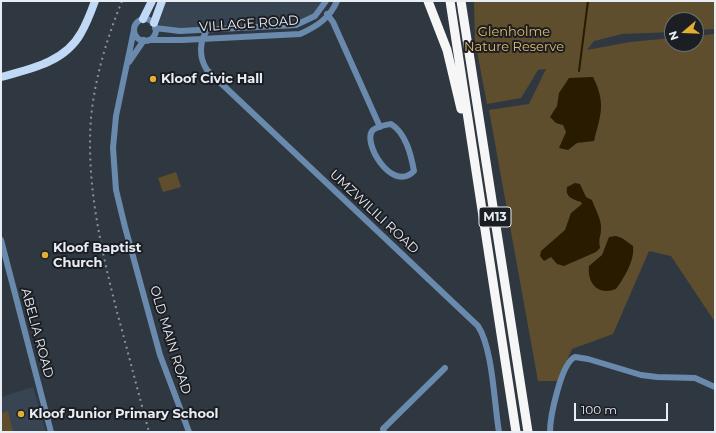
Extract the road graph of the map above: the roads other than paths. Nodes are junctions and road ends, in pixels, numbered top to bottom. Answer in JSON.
{"nodes":[{"id":1,"x":95,"y":1,"type":"edge"},
{"id":2,"x":152,"y":1,"type":"edge"},
{"id":3,"x":162,"y":1,"type":"edge"},
{"id":4,"x":326,"y":1,"type":"edge"},
{"id":5,"x":337,"y":1,"type":"edge"},
{"id":6,"x":428,"y":1,"type":"edge"},
{"id":7,"x":450,"y":1,"type":"edge"},
{"id":8,"x":461,"y":1,"type":"edge"},
{"id":9,"x":468,"y":1,"type":"edge"},
{"id":10,"x":322,"y":8,"type":"junction"},
{"id":11,"x":328,"y":16,"type":"junction"},
{"id":12,"x":143,"y":19,"type":"junction"},
{"id":13,"x":155,"y":26,"type":"junction"},
{"id":14,"x":134,"y":30,"type":"junction"},
{"id":15,"x":207,"y":30,"type":"junction"},
{"id":16,"x":202,"y":39,"type":"junction"},
{"id":17,"x":147,"y":40,"type":"junction"},
{"id":18,"x":468,"y":48,"type":"junction"},
{"id":19,"x":128,"y":64,"type":"junction"},
{"id":20,"x":1,"y":77,"type":"edge"},
{"id":21,"x":380,"y":127,"type":"junction"},
{"id":22,"x":476,"y":169,"type":"junction"},
{"id":23,"x":1,"y":240,"type":"edge"},
{"id":24,"x":445,"y":368,"type":"dead end"},
{"id":25,"x":715,"y":387,"type":"edge"},
{"id":26,"x":51,"y":432,"type":"edge"},
{"id":27,"x":189,"y":432,"type":"edge"},
{"id":28,"x":384,"y":432,"type":"edge"},
{"id":29,"x":499,"y":432,"type":"edge"},
{"id":30,"x":516,"y":432,"type":"edge"},
{"id":31,"x":528,"y":432,"type":"edge"},
{"id":32,"x":550,"y":432,"type":"edge"}],
"edges":[{"from":1,"to":20,"type":"main road"},
{"from":2,"to":12,"type":"main road"},
{"from":3,"to":13,"type":"main road"},
{"from":4,"to":10,"type":"street","name":"VILLAGE ROAD"},
{"from":5,"to":11,"type":"street","name":"VILLAGE ROAD"},
{"from":6,"to":22,"type":"highway"},
{"from":7,"to":22,"type":"highway","number":"M13"},
{"from":8,"to":18,"type":"highway","number":"M13"},
{"from":9,"to":18,"type":"highway"},
{"from":10,"to":11,"type":"street"},
{"from":10,"to":15,"type":"street","name":"VILLAGE ROAD"},
{"from":11,"to":16,"type":"street","name":"VILLAGE ROAD"},
{"from":11,"to":21,"type":"street"},
{"from":12,"to":13,"type":"street"},
{"from":12,"to":14,"type":"street"},
{"from":13,"to":15,"type":"street","name":"VILLAGE ROAD"},
{"from":13,"to":17,"type":"street"},
{"from":14,"to":17,"type":"street"},
{"from":14,"to":19,"type":"street","name":"OLD MAIN ROAD"},
{"from":15,"to":16,"type":"street","name":"UMZWILILI ROAD"},
{"from":16,"to":17,"type":"street","name":"VILLAGE ROAD"},
{"from":16,"to":29,"type":"street","name":"UMZWILILI ROAD"},
{"from":17,"to":19,"type":"street","name":"OLD MAIN ROAD"},
{"from":18,"to":31,"type":"highway","number":"M13"},
{"from":19,"to":27,"type":"street","name":"OLD MAIN ROAD"},
{"from":21,"to":21,"type":"street"},
{"from":22,"to":30,"type":"highway","number":"M13"},
{"from":23,"to":26,"type":"street","name":"ABELIA ROAD"},
{"from":24,"to":28,"type":"street"},
{"from":25,"to":32,"type":"street"}]}
